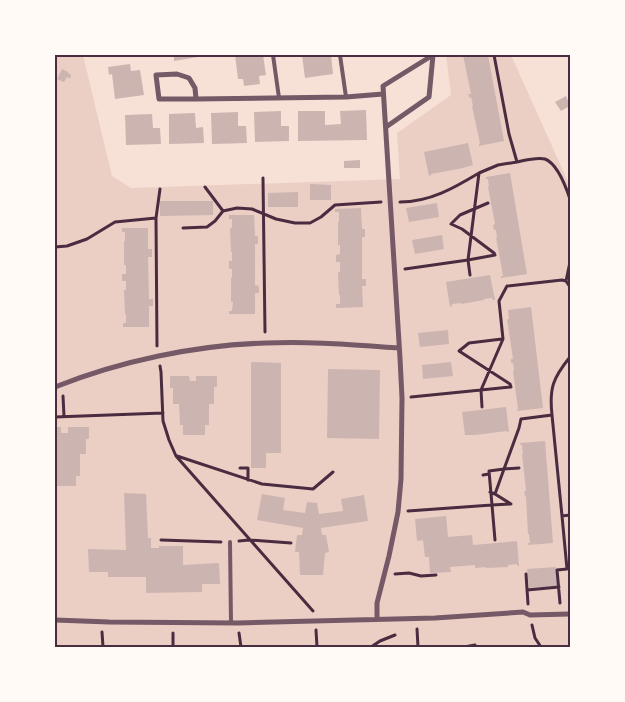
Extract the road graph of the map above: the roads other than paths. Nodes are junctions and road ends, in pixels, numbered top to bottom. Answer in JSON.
{"nodes":[{"id":1,"x":273,"y":55,"type":"edge"},
{"id":2,"x":340,"y":55,"type":"edge"},
{"id":3,"x":433,"y":55,"type":"edge"},
{"id":4,"x":383,"y":94,"type":"junction"},
{"id":5,"x":346,"y":97,"type":"junction"},
{"id":6,"x":279,"y":98,"type":"junction"},
{"id":7,"x":196,"y":99,"type":"junction"},
{"id":8,"x":386,"y":127,"type":"junction"},
{"id":9,"x":399,"y":348,"type":"junction"},
{"id":10,"x":55,"y":387,"type":"edge"},
{"id":11,"x":230,"y":542,"type":"dead end"},
{"id":12,"x":570,"y":614,"type":"edge"},
{"id":13,"x":377,"y":619,"type":"junction"},
{"id":14,"x":55,"y":620,"type":"edge"},
{"id":15,"x":231,"y":622,"type":"junction"}],
"edges":[{"from":1,"to":6,"type":"lane"},
{"from":2,"to":5,"type":"lane"},
{"from":3,"to":4,"type":"street"},
{"from":3,"to":8,"type":"street"},
{"from":4,"to":5,"type":"street"},
{"from":4,"to":8,"type":"street"},
{"from":5,"to":6,"type":"street"},
{"from":6,"to":7,"type":"street"},
{"from":7,"to":7,"type":"street"},
{"from":8,"to":9,"type":"street"},
{"from":9,"to":10,"type":"street"},
{"from":9,"to":13,"type":"street"},
{"from":11,"to":15,"type":"lane"},
{"from":12,"to":13,"type":"street"},
{"from":13,"to":15,"type":"street"},
{"from":14,"to":15,"type":"street"}]}
